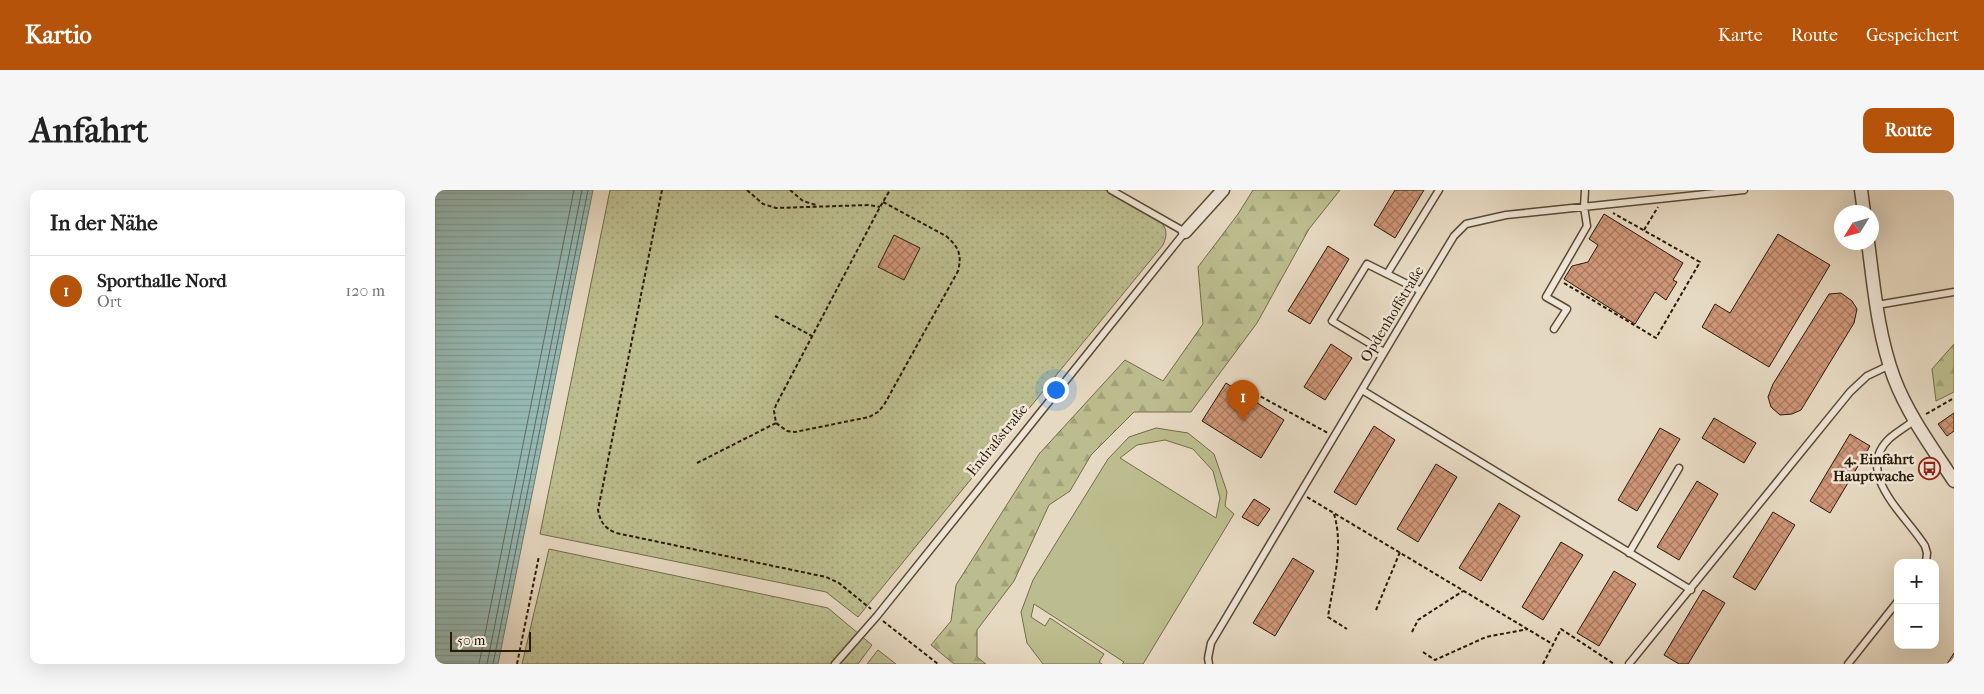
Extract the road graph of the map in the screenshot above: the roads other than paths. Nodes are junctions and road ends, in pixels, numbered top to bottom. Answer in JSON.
{"nodes":[{"id":1,"x":1111,"y":190,"type":"edge"},
{"id":2,"x":1223,"y":190,"type":"edge"},
{"id":3,"x":1439,"y":190,"type":"edge"},
{"id":4,"x":1585,"y":190,"type":"edge"},
{"id":5,"x":1744,"y":190,"type":"edge"},
{"id":6,"x":1861,"y":190,"type":"edge"},
{"id":7,"x":1863,"y":205,"type":"edge"},
{"id":8,"x":1584,"y":207,"type":"junction"},
{"id":9,"x":1185,"y":232,"type":"junction"},
{"id":10,"x":1869,"y":250,"type":"edge"},
{"id":11,"x":1387,"y":274,"type":"junction"},
{"id":12,"x":1421,"y":291,"type":"junction"},
{"id":13,"x":1954,"y":292,"type":"edge"},
{"id":14,"x":1877,"y":304,"type":"junction"},
{"id":15,"x":1555,"y":329,"type":"dead end"},
{"id":16,"x":1384,"y":352,"type":"junction"},
{"id":17,"x":1890,"y":365,"type":"junction"},
{"id":18,"x":1362,"y":390,"type":"junction"},
{"id":19,"x":1915,"y":420,"type":"junction"},
{"id":20,"x":1679,"y":468,"type":"dead end"},
{"id":21,"x":1954,"y":481,"type":"edge"},
{"id":22,"x":1629,"y":553,"type":"junction"},
{"id":23,"x":1926,"y":559,"type":"edge"},
{"id":24,"x":1691,"y":590,"type":"junction"},
{"id":25,"x":1896,"y":604,"type":"edge"},
{"id":26,"x":835,"y":664,"type":"edge"},
{"id":27,"x":1209,"y":664,"type":"edge"},
{"id":28,"x":1629,"y":664,"type":"edge"},
{"id":29,"x":1848,"y":664,"type":"edge"}],
"edges":[{"from":1,"to":9,"type":"lane"},
{"from":2,"to":9,"type":"street","name":"Endraßstraße"},
{"from":3,"to":11,"type":"lane"},
{"from":4,"to":8,"type":"lane"},
{"from":5,"to":8,"type":"lane","name":"Opdenhoffstraße"},
{"from":6,"to":7,"type":"street"},
{"from":8,"to":12,"type":"lane","name":"Opdenhoffstraße"},
{"from":8,"to":15,"type":"lane"},
{"from":9,"to":26,"type":"lane","name":"Endraßstraße"},
{"from":10,"to":14,"type":"street"},
{"from":11,"to":12,"type":"lane"},
{"from":11,"to":16,"type":"lane"},
{"from":12,"to":16,"type":"lane","name":"Opdenhoffstraße"},
{"from":13,"to":14,"type":"lane"},
{"from":14,"to":17,"type":"street"},
{"from":16,"to":18,"type":"lane","name":"Opdenhoffstraße"},
{"from":17,"to":19,"type":"street"},
{"from":17,"to":24,"type":"lane"},
{"from":18,"to":22,"type":"lane"},
{"from":18,"to":27,"type":"lane","name":"Opdenhoffstraße"},
{"from":19,"to":21,"type":"street"},
{"from":19,"to":23,"type":"lane"},
{"from":20,"to":22,"type":"lane"},
{"from":22,"to":24,"type":"lane"},
{"from":24,"to":28,"type":"lane"},
{"from":25,"to":29,"type":"lane"}]}
